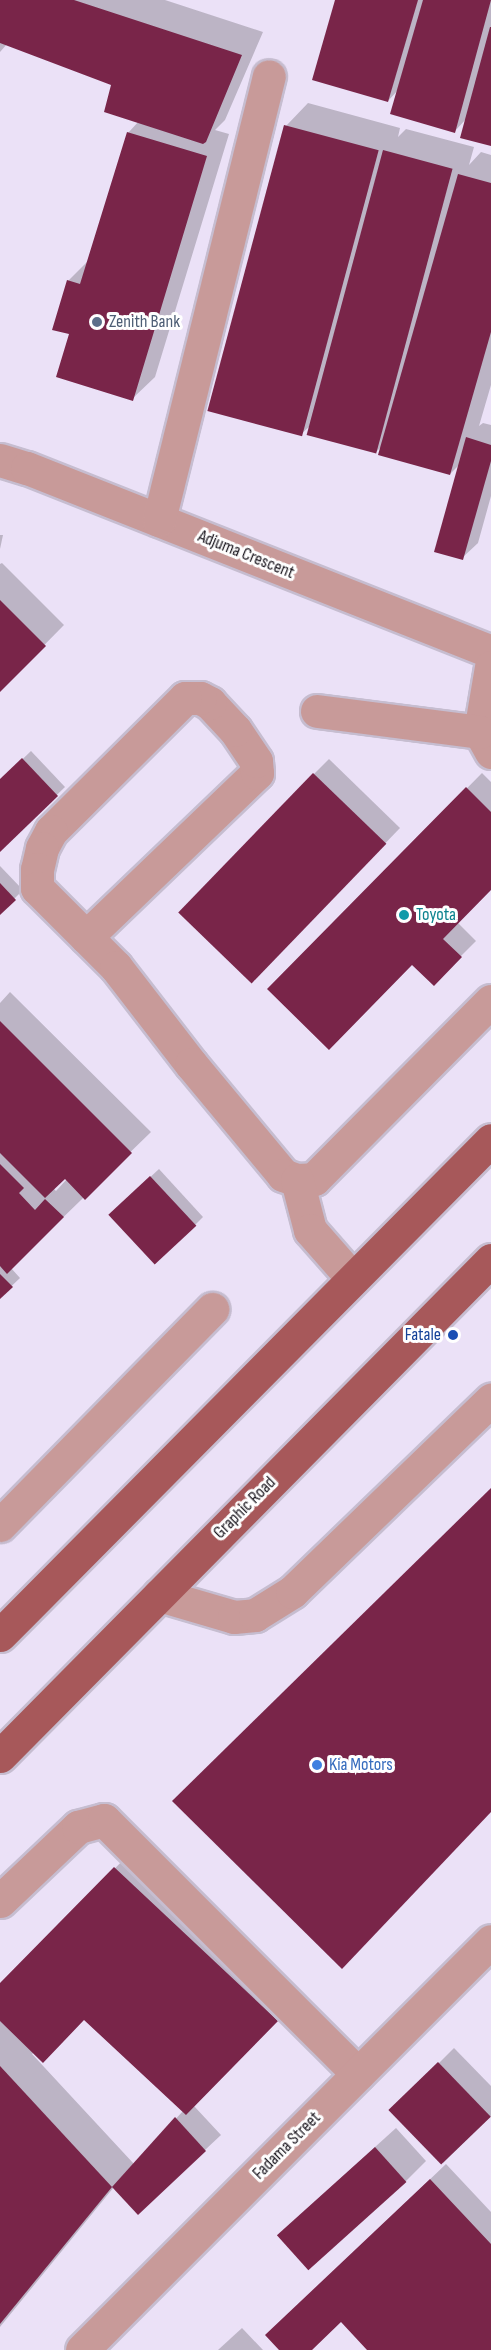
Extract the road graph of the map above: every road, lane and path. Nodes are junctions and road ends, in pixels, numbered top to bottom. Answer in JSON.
{"nodes":[{"id":1,"x":269,"y":76,"type":"dead end"},
{"id":2,"x":0,"y":460,"type":"edge"},
{"id":3,"x":159,"y":520,"type":"junction"},
{"id":4,"x":491,"y":652,"type":"edge"},
{"id":5,"x":491,"y":667,"type":"edge"},
{"id":6,"x":317,"y":711,"type":"dead end"},
{"id":7,"x":486,"y":742,"type":"edge"},
{"id":8,"x":86,"y":937,"type":"junction"},
{"id":9,"x":491,"y":1001,"type":"edge"},
{"id":10,"x":491,"y":1140,"type":"edge"},
{"id":11,"x":297,"y":1180,"type":"junction"},
{"id":12,"x":487,"y":1272,"type":"edge"},
{"id":13,"x":353,"y":1279,"type":"junction"},
{"id":14,"x":212,"y":1309,"type":"dead end"},
{"id":15,"x":491,"y":1400,"type":"edge"},
{"id":16,"x":0,"y":1526,"type":"edge"},
{"id":17,"x":159,"y":1595,"type":"junction"},
{"id":18,"x":0,"y":1635,"type":"edge"},
{"id":19,"x":0,"y":1756,"type":"edge"},
{"id":20,"x":0,"y":1901,"type":"edge"},
{"id":21,"x":491,"y":1941,"type":"edge"},
{"id":22,"x":358,"y":2074,"type":"junction"},
{"id":23,"x":82,"y":2350,"type":"edge"}],
"edges":[{"from":1,"to":3,"type":"street"},
{"from":2,"to":3,"type":"street","name":"Adjuma Crescent"},
{"from":3,"to":4,"type":"street","name":"Adjuma Crescent"},
{"from":5,"to":7,"type":"street"},
{"from":6,"to":7,"type":"street"},
{"from":8,"to":8,"type":"street"},
{"from":8,"to":11,"type":"street"},
{"from":9,"to":11,"type":"street"},
{"from":10,"to":13,"type":"main road"},
{"from":11,"to":13,"type":"street"},
{"from":12,"to":17,"type":"main road","name":"Graphic Road"},
{"from":13,"to":18,"type":"main road"},
{"from":14,"to":16,"type":"street"},
{"from":15,"to":17,"type":"street"},
{"from":17,"to":19,"type":"main road","name":"Graphic Road"},
{"from":20,"to":22,"type":"street"},
{"from":21,"to":22,"type":"street","name":"Fadama Street"},
{"from":22,"to":23,"type":"street","name":"Fadama Street"}]}
